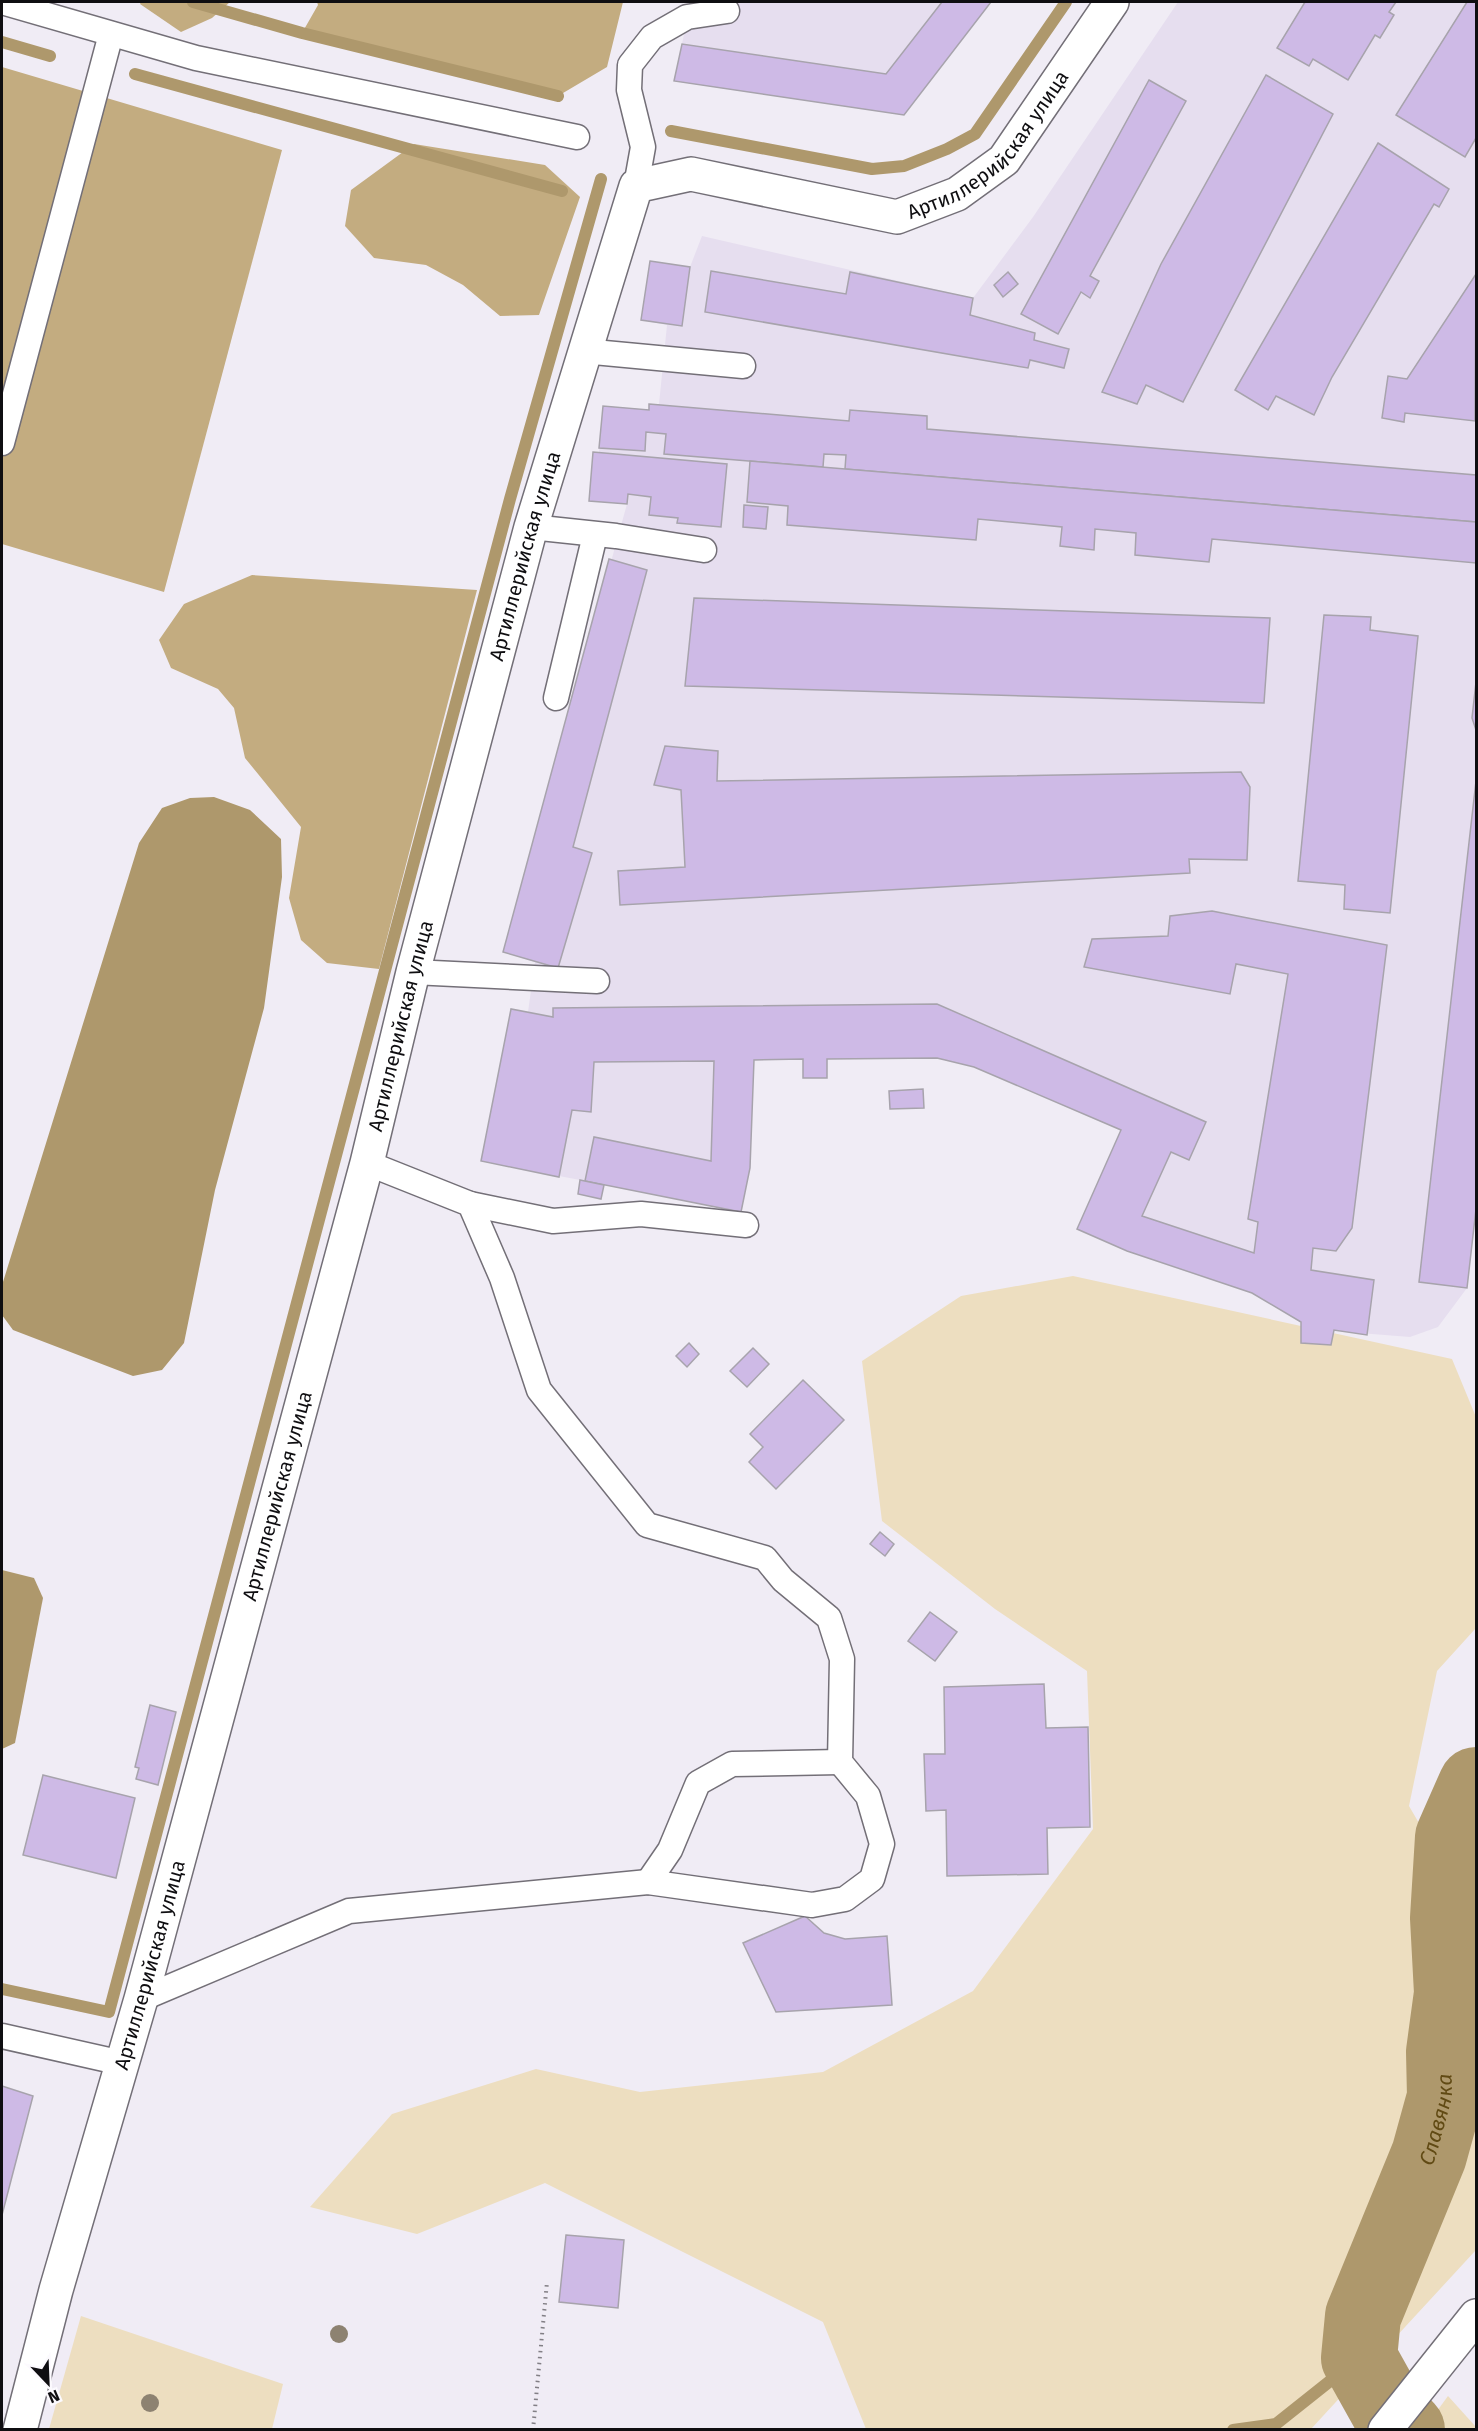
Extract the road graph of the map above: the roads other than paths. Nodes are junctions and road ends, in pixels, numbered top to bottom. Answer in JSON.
{"nodes":[{"id":1,"x":2,"y":2,"type":"edge"},
{"id":2,"x":1112,"y":2,"type":"edge"},
{"id":3,"x":727,"y":11,"type":"dead end"},
{"id":4,"x":111,"y":34,"type":"junction"},
{"id":5,"x":577,"y":137,"type":"dead end"},
{"id":6,"x":636,"y":186,"type":"junction"},
{"id":7,"x":583,"y":351,"type":"junction"},
{"id":8,"x":743,"y":366,"type":"dead end"},
{"id":9,"x":2,"y":443,"type":"edge"},
{"id":10,"x":531,"y":527,"type":"junction"},
{"id":11,"x":595,"y":535,"type":"junction"},
{"id":12,"x":704,"y":550,"type":"dead end"},
{"id":13,"x":556,"y":698,"type":"dead end"},
{"id":14,"x":413,"y":972,"type":"junction"},
{"id":15,"x":597,"y":981,"type":"dead end"},
{"id":16,"x":367,"y":1163,"type":"junction"},
{"id":17,"x":470,"y":1204,"type":"junction"},
{"id":18,"x":746,"y":1225,"type":"dead end"},
{"id":19,"x":840,"y":1762,"type":"junction"},
{"id":20,"x":648,"y":1882,"type":"junction"},
{"id":21,"x":141,"y":1999,"type":"junction"},
{"id":22,"x":2,"y":2036,"type":"edge"},
{"id":23,"x":122,"y":2063,"type":"junction"},
{"id":24,"x":1476,"y":2316,"type":"edge"},
{"id":25,"x":20,"y":2430,"type":"edge"},
{"id":26,"x":1385,"y":2430,"type":"edge"}],
"edges":[{"from":1,"to":4,"type":"lane"},
{"from":2,"to":6,"type":"street","name":"Артиллерийская улица"},
{"from":3,"to":6,"type":"lane"},
{"from":4,"to":5,"type":"lane"},
{"from":4,"to":9,"type":"lane"},
{"from":6,"to":7,"type":"street","name":"Артиллерийская улица"},
{"from":7,"to":8,"type":"lane"},
{"from":7,"to":10,"type":"street","name":"Артиллерийская улица"},
{"from":10,"to":11,"type":"lane"},
{"from":10,"to":14,"type":"street","name":"Артиллерийская улица"},
{"from":11,"to":12,"type":"lane"},
{"from":11,"to":13,"type":"lane"},
{"from":14,"to":15,"type":"lane"},
{"from":14,"to":16,"type":"street","name":"Артиллерийская улица"},
{"from":16,"to":17,"type":"lane"},
{"from":16,"to":21,"type":"street","name":"Артиллерийская улица"},
{"from":17,"to":18,"type":"lane"},
{"from":17,"to":19,"type":"lane"},
{"from":19,"to":20,"type":"lane"},
{"from":19,"to":20,"type":"lane"},
{"from":20,"to":21,"type":"lane"},
{"from":21,"to":23,"type":"street","name":"Артиллерийская улица"},
{"from":22,"to":23,"type":"lane"},
{"from":23,"to":25,"type":"street","name":"Артиллерийская улица"},
{"from":24,"to":26,"type":"street"}]}
